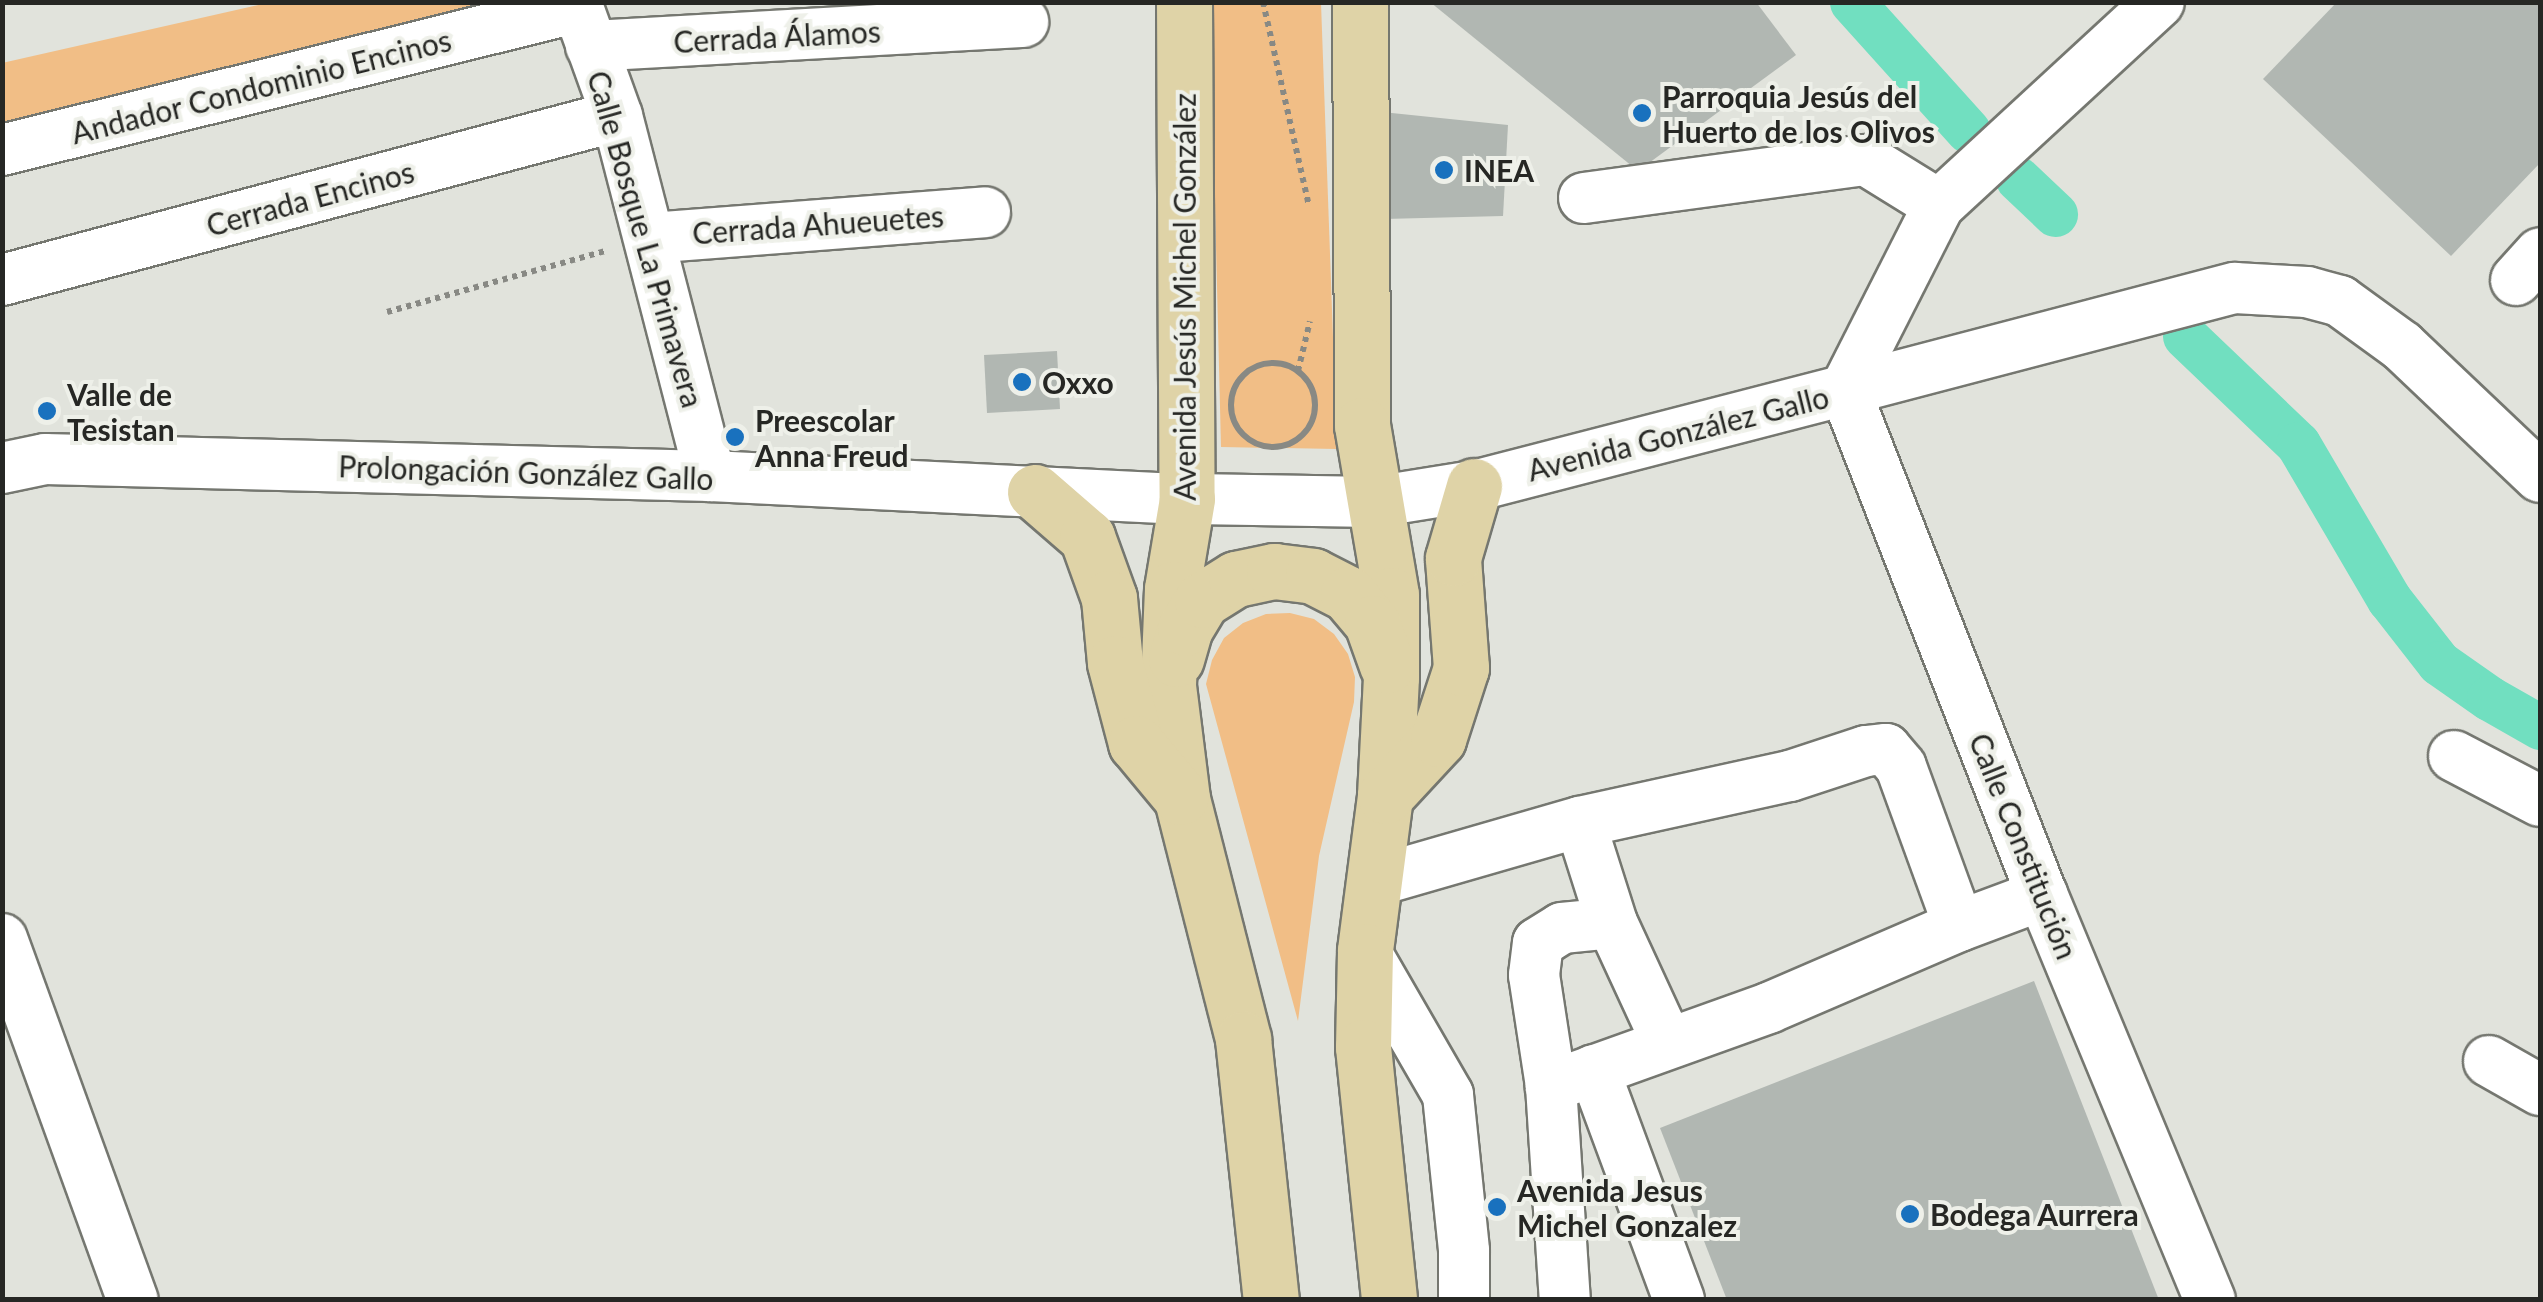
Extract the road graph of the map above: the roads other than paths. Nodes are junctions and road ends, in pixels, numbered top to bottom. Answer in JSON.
{"nodes":[{"id":1,"x":1184,"y":2,"type":"edge"},
{"id":2,"x":1360,"y":2,"type":"edge"},
{"id":3,"x":2159,"y":2,"type":"edge"},
{"id":4,"x":582,"y":18,"type":"edge"},
{"id":5,"x":1023,"y":22,"type":"dead end"},
{"id":6,"x":617,"y":116,"type":"junction"},
{"id":7,"x":2,"y":150,"type":"edge"},
{"id":8,"x":1584,"y":198,"type":"dead end"},
{"id":9,"x":1939,"y":205,"type":"junction"},
{"id":10,"x":986,"y":212,"type":"dead end"},
{"id":11,"x":650,"y":238,"type":"junction"},
{"id":12,"x":2,"y":280,"type":"edge"},
{"id":13,"x":1845,"y":390,"type":"junction"},
{"id":14,"x":2,"y":432,"type":"edge"},
{"id":15,"x":24,"y":463,"type":"edge"},
{"id":16,"x":2538,"y":468,"type":"edge"},
{"id":17,"x":710,"y":476,"type":"junction"},
{"id":18,"x":1474,"y":486,"type":"junction"},
{"id":19,"x":1036,"y":492,"type":"junction"},
{"id":20,"x":1187,"y":498,"type":"junction"},
{"id":21,"x":1374,"y":502,"type":"junction"},
{"id":22,"x":1392,"y":677,"type":"junction"},
{"id":23,"x":1168,"y":686,"type":"junction"},
{"id":24,"x":2454,"y":756,"type":"dead end"},
{"id":25,"x":1385,"y":796,"type":"junction"},
{"id":26,"x":1182,"y":799,"type":"junction"},
{"id":27,"x":2540,"y":802,"type":"edge"},
{"id":28,"x":1580,"y":822,"type":"junction"},
{"id":29,"x":1374,"y":880,"type":"junction"},
{"id":30,"x":2042,"y":895,"type":"junction"},
{"id":31,"x":1612,"y":923,"type":"junction"},
{"id":32,"x":1958,"y":926,"type":"junction"},
{"id":33,"x":2,"y":940,"type":"edge"},
{"id":34,"x":1365,"y":952,"type":"junction"},
{"id":35,"x":15,"y":1008,"type":"edge"},
{"id":36,"x":1667,"y":1042,"type":"junction"},
{"id":37,"x":2489,"y":1061,"type":"dead end"},
{"id":38,"x":1573,"y":1078,"type":"junction"},
{"id":39,"x":2540,"y":1090,"type":"edge"},
{"id":40,"x":133,"y":1300,"type":"edge"},
{"id":41,"x":1270,"y":1300,"type":"edge"},
{"id":42,"x":1388,"y":1300,"type":"edge"},
{"id":43,"x":1464,"y":1300,"type":"edge"},
{"id":44,"x":1564,"y":1300,"type":"edge"},
{"id":45,"x":1679,"y":1300,"type":"edge"},
{"id":46,"x":2210,"y":1300,"type":"edge"}],
"edges":[{"from":1,"to":20,"type":"main road","name":"Avenida Jesús Michel González"},
{"from":2,"to":21,"type":"main road"},
{"from":3,"to":9,"type":"street","name":"Avenida González Gallo"},
{"from":4,"to":5,"type":"street","name":"Cerrada Álamos"},
{"from":4,"to":6,"type":"street","name":"Calle Bosque La Primavera"},
{"from":4,"to":7,"type":"street","name":"Andador Condominio Encinos"},
{"from":6,"to":11,"type":"street","name":"Calle Bosque La Primavera"},
{"from":6,"to":12,"type":"street","name":"Cerrada Encinos"},
{"from":8,"to":9,"type":"street"},
{"from":9,"to":13,"type":"street","name":"Avenida González Gallo"},
{"from":10,"to":11,"type":"street","name":"Cerrada Ahueuetes"},
{"from":11,"to":17,"type":"street","name":"Calle Bosque La Primavera"},
{"from":13,"to":16,"type":"street"},
{"from":13,"to":18,"type":"street","name":"Avenida González Gallo"},
{"from":13,"to":30,"type":"street","name":"Calle Constitución"},
{"from":14,"to":15,"type":"street","name":"Prolongación González Gallo"},
{"from":15,"to":17,"type":"street","name":"Prolongación González Gallo"},
{"from":17,"to":19,"type":"street","name":"Prolongación González Gallo"},
{"from":18,"to":21,"type":"street","name":"Avenida González Gallo"},
{"from":18,"to":25,"type":"main road"},
{"from":19,"to":20,"type":"street","name":"Prolongación González Gallo"},
{"from":19,"to":26,"type":"main road"},
{"from":20,"to":21,"type":"street","name":"Avenida González Gallo"},
{"from":20,"to":23,"type":"main road","name":"Avenida Jesús Michel González"},
{"from":21,"to":22,"type":"main road"},
{"from":22,"to":23,"type":"main road"},
{"from":22,"to":25,"type":"main road"},
{"from":23,"to":26,"type":"main road","name":"Avenida Jesús Michel González"},
{"from":24,"to":27,"type":"street"},
{"from":25,"to":29,"type":"main road"},
{"from":26,"to":41,"type":"main road","name":"Avenida Jesús Michel González"},
{"from":28,"to":29,"type":"street"},
{"from":28,"to":31,"type":"street"},
{"from":28,"to":32,"type":"street"},
{"from":29,"to":34,"type":"main road"},
{"from":30,"to":32,"type":"street"},
{"from":30,"to":46,"type":"street","name":"Calle Constitución"},
{"from":31,"to":36,"type":"street"},
{"from":31,"to":38,"type":"street"},
{"from":32,"to":36,"type":"street"},
{"from":33,"to":35,"type":"street"},
{"from":34,"to":42,"type":"main road"},
{"from":34,"to":43,"type":"street"},
{"from":35,"to":40,"type":"street"},
{"from":36,"to":38,"type":"street"},
{"from":37,"to":39,"type":"street"},
{"from":38,"to":44,"type":"street"},
{"from":38,"to":45,"type":"street"}]}
